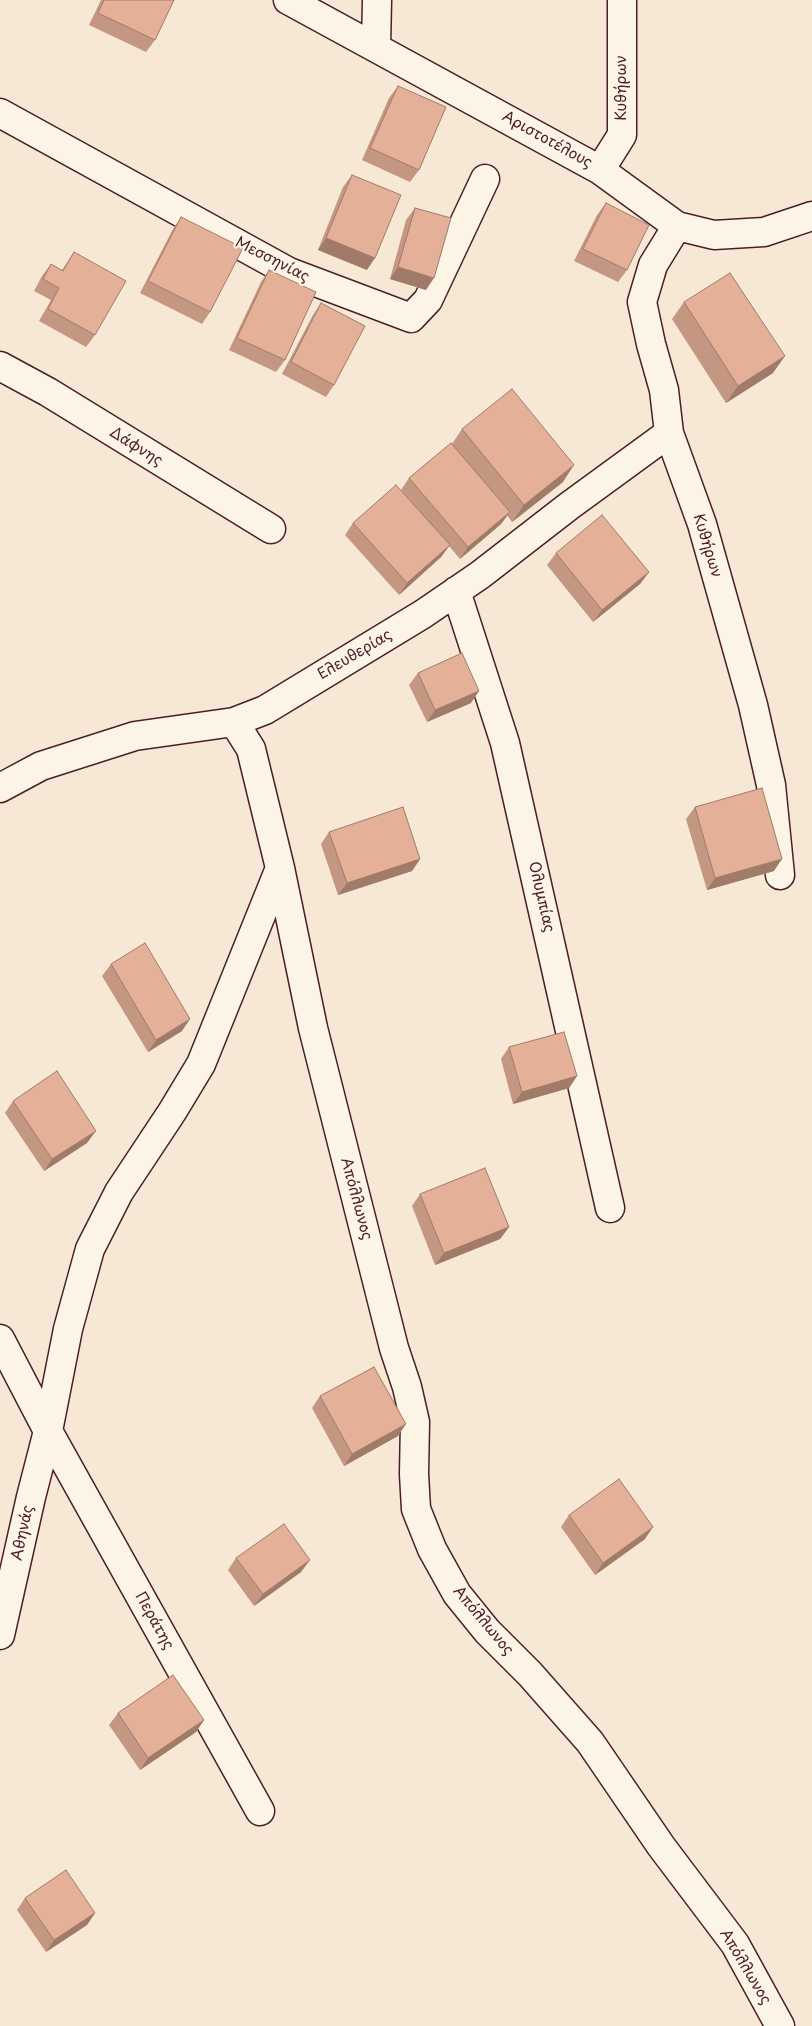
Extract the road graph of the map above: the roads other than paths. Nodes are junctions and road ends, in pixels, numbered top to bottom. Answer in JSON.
{"nodes":[{"id":1,"x":288,"y":0,"type":"edge"},
{"id":2,"x":377,"y":0,"type":"edge"},
{"id":3,"x":622,"y":0,"type":"edge"},
{"id":4,"x":376,"y":46,"type":"junction"},
{"id":5,"x":0,"y":113,"type":"edge"},
{"id":6,"x":600,"y":170,"type":"junction"},
{"id":7,"x":485,"y":179,"type":"dead end"},
{"id":8,"x":812,"y":216,"type":"edge"},
{"id":9,"x":677,"y":226,"type":"junction"},
{"id":10,"x":0,"y":366,"type":"edge"},
{"id":11,"x":669,"y":433,"type":"junction"},
{"id":12,"x":271,"y":529,"type":"dead end"},
{"id":13,"x":456,"y":591,"type":"junction"},
{"id":14,"x":234,"y":722,"type":"junction"},
{"id":15,"x":0,"y":788,"type":"edge"},
{"id":16,"x":280,"y":868,"type":"junction"},
{"id":17,"x":780,"y":875,"type":"edge"},
{"id":18,"x":610,"y":1208,"type":"dead end"},
{"id":19,"x":0,"y":1339,"type":"edge"},
{"id":20,"x":48,"y":1431,"type":"junction"},
{"id":21,"x":0,"y":1635,"type":"edge"},
{"id":22,"x":260,"y":1811,"type":"dead end"},
{"id":23,"x":780,"y":2026,"type":"edge"}],
"edges":[{"from":1,"to":4,"type":"street","name":"Αριστοτέλους"},
{"from":2,"to":4,"type":"street"},
{"from":3,"to":6,"type":"street","name":"Κυθήρων"},
{"from":4,"to":6,"type":"street","name":"Αριστοτέλους"},
{"from":5,"to":7,"type":"street","name":"Μεσσηνίας"},
{"from":6,"to":9,"type":"street","name":"Αριστοτέλους"},
{"from":8,"to":9,"type":"street","name":"Αριστοτέλους"},
{"from":9,"to":11,"type":"street","name":"Κυθήρων"},
{"from":10,"to":12,"type":"street","name":"Δάφνης"},
{"from":11,"to":13,"type":"street","name":"Ελευθερίας"},
{"from":11,"to":17,"type":"street","name":"Κυθήρων"},
{"from":13,"to":14,"type":"street","name":"Ελευθερίας"},
{"from":13,"to":18,"type":"street","name":"Ολυμπίας"},
{"from":14,"to":15,"type":"street","name":"Ελευθερίας"},
{"from":14,"to":16,"type":"street","name":"Απόλλωνος"},
{"from":16,"to":20,"type":"street"},
{"from":16,"to":23,"type":"street","name":"Απόλλωνος"},
{"from":19,"to":20,"type":"street","name":"Περάτης"},
{"from":20,"to":21,"type":"street","name":"Αθηνάς"},
{"from":20,"to":22,"type":"street","name":"Περάτης"}]}
